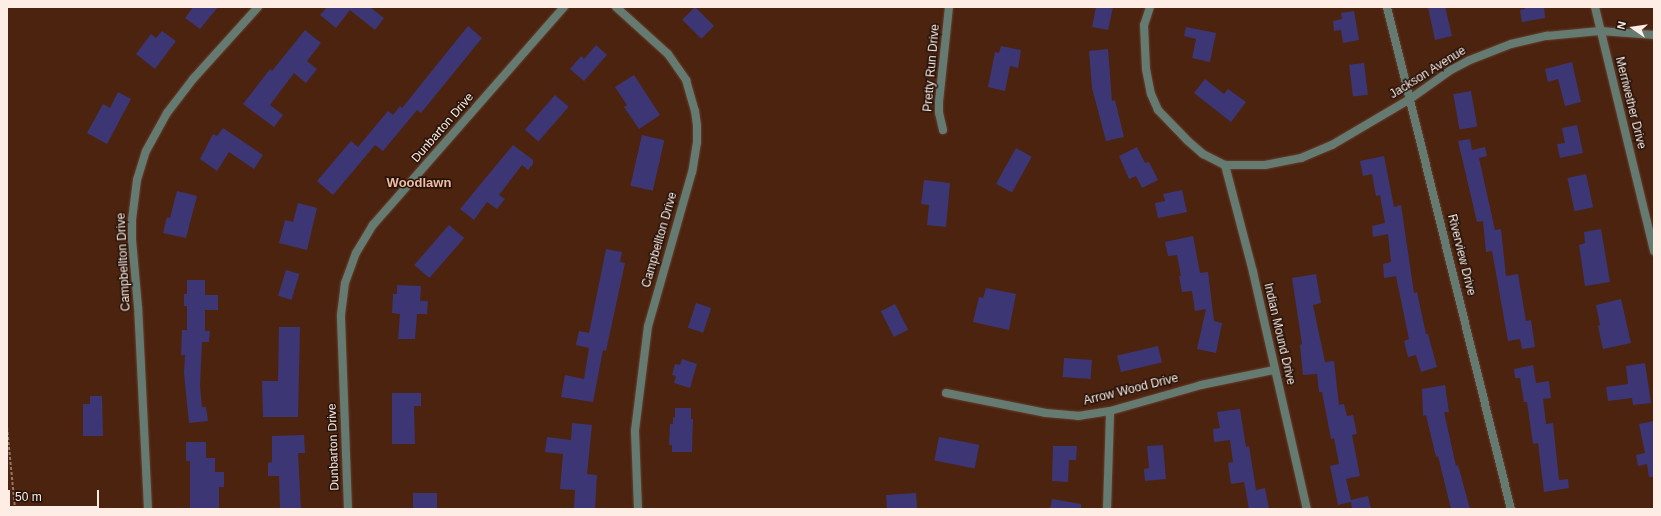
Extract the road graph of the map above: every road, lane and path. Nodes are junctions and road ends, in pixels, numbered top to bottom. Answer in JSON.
{"nodes":[{"id":1,"x":258,"y":7,"type":"edge"},
{"id":2,"x":564,"y":7,"type":"edge"},
{"id":3,"x":616,"y":7,"type":"edge"},
{"id":4,"x":949,"y":7,"type":"edge"},
{"id":5,"x":1150,"y":7,"type":"edge"},
{"id":6,"x":1387,"y":7,"type":"edge"},
{"id":7,"x":1595,"y":7,"type":"edge"},
{"id":8,"x":1600,"y":31,"type":"junction"},
{"id":9,"x":1654,"y":35,"type":"edge"},
{"id":10,"x":1410,"y":98,"type":"junction"},
{"id":11,"x":943,"y":130,"type":"dead end"},
{"id":12,"x":1225,"y":165,"type":"junction"},
{"id":13,"x":1654,"y":251,"type":"edge"},
{"id":14,"x":1274,"y":370,"type":"junction"},
{"id":15,"x":946,"y":393,"type":"dead end"},
{"id":16,"x":1110,"y":411,"type":"junction"},
{"id":17,"x":7,"y":427,"type":"edge"},
{"id":18,"x":14,"y":509,"type":"edge"},
{"id":19,"x":148,"y":509,"type":"edge"},
{"id":20,"x":348,"y":509,"type":"edge"},
{"id":21,"x":638,"y":509,"type":"edge"},
{"id":22,"x":1107,"y":509,"type":"edge"},
{"id":23,"x":1307,"y":509,"type":"edge"},
{"id":24,"x":1511,"y":509,"type":"edge"}],
"edges":[{"from":1,"to":19,"type":"street","name":"Campbellton Drive"},
{"from":2,"to":20,"type":"street","name":"Dunbarton Drive"},
{"from":3,"to":21,"type":"street","name":"Campbellton Drive"},
{"from":4,"to":11,"type":"street","name":"Pretty Run Drive"},
{"from":5,"to":12,"type":"street"},
{"from":6,"to":10,"type":"street","name":"Riverview Drive"},
{"from":7,"to":8,"type":"street","name":"Merriwether Drive"},
{"from":8,"to":9,"type":"street","name":"Jackson Avenue"},
{"from":8,"to":10,"type":"street","name":"Jackson Avenue"},
{"from":8,"to":13,"type":"street","name":"Merriwether Drive"},
{"from":10,"to":12,"type":"street","name":"Jackson Avenue"},
{"from":10,"to":24,"type":"street","name":"Riverview Drive"},
{"from":12,"to":14,"type":"street","name":"Indian Mound Drive"},
{"from":14,"to":16,"type":"street","name":"Arrow Wood Drive"},
{"from":14,"to":23,"type":"street","name":"Indian Mound Drive"},
{"from":15,"to":16,"type":"street","name":"Arrow Wood Drive"},
{"from":16,"to":22,"type":"street"},
{"from":17,"to":18,"type":"path"}]}
